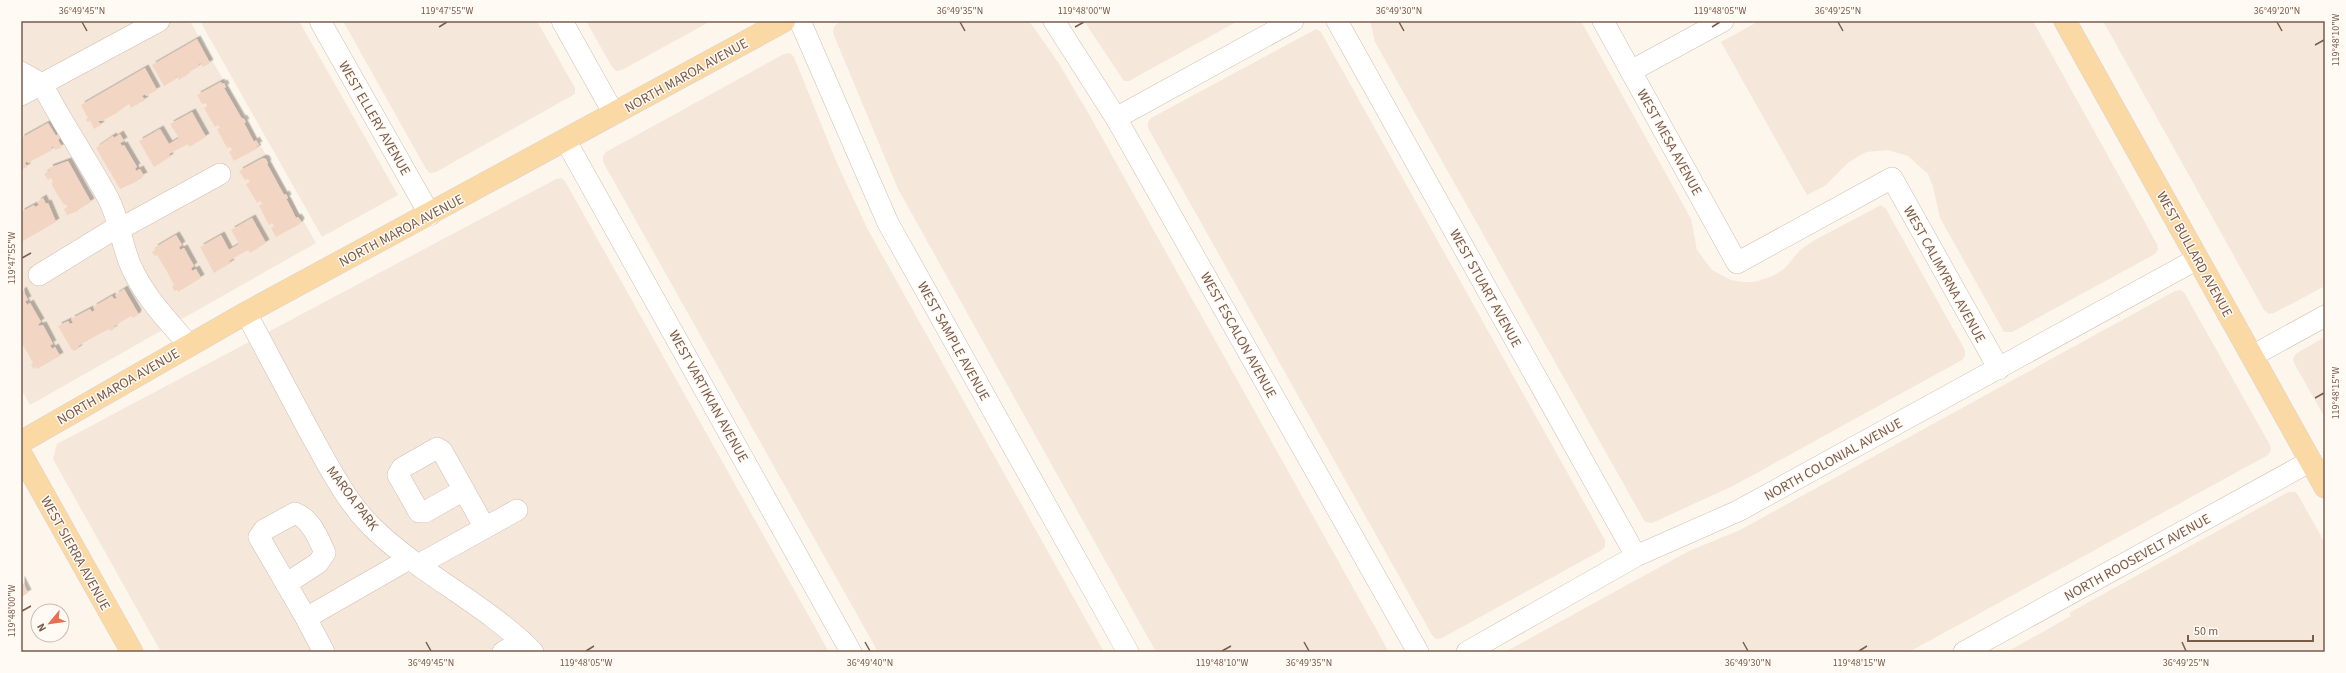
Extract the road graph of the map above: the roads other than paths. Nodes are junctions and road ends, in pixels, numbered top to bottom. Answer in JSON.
{"nodes":[{"id":1,"x":159,"y":21,"type":"edge"},
{"id":2,"x":320,"y":21,"type":"edge"},
{"id":3,"x":562,"y":21,"type":"edge"},
{"id":4,"x":784,"y":21,"type":"edge"},
{"id":5,"x":800,"y":21,"type":"edge"},
{"id":6,"x":1054,"y":21,"type":"edge"},
{"id":7,"x":1293,"y":21,"type":"edge"},
{"id":8,"x":1336,"y":21,"type":"edge"},
{"id":9,"x":1603,"y":21,"type":"edge"},
{"id":10,"x":1723,"y":21,"type":"edge"},
{"id":11,"x":2065,"y":21,"type":"edge"},
{"id":12,"x":1631,"y":71,"type":"junction"},
{"id":13,"x":21,"y":72,"type":"edge"},
{"id":14,"x":42,"y":84,"type":"junction"},
{"id":15,"x":21,"y":95,"type":"edge"},
{"id":16,"x":614,"y":114,"type":"junction"},
{"id":17,"x":1116,"y":118,"type":"junction"},
{"id":18,"x":566,"y":141,"type":"junction"},
{"id":19,"x":220,"y":174,"type":"dead end"},
{"id":20,"x":1892,"y":178,"type":"joint"},
{"id":21,"x":430,"y":214,"type":"junction"},
{"id":22,"x":119,"y":226,"type":"junction"},
{"id":23,"x":2197,"y":259,"type":"junction"},
{"id":24,"x":39,"y":275,"type":"dead end"},
{"id":25,"x":246,"y":313,"type":"junction"},
{"id":26,"x":2325,"y":316,"type":"edge"},
{"id":27,"x":189,"y":346,"type":"junction"},
{"id":28,"x":2252,"y":356,"type":"junction"},
{"id":29,"x":1999,"y":369,"type":"junction"},
{"id":30,"x":21,"y":442,"type":"edge"},
{"id":31,"x":21,"y":454,"type":"edge"},
{"id":32,"x":2311,"y":461,"type":"junction"},
{"id":33,"x":2325,"y":487,"type":"edge"},
{"id":34,"x":464,"y":490,"type":"dead end"},
{"id":35,"x":517,"y":510,"type":"dead end"},
{"id":36,"x":485,"y":528,"type":"junction"},
{"id":37,"x":1636,"y":556,"type":"junction"},
{"id":38,"x":414,"y":562,"type":"junction"},
{"id":39,"x":286,"y":584,"type":"dead end"},
{"id":40,"x":306,"y":618,"type":"junction"},
{"id":41,"x":527,"y":646,"type":"edge"},
{"id":42,"x":129,"y":651,"type":"edge"},
{"id":43,"x":324,"y":652,"type":"edge"},
{"id":44,"x":503,"y":652,"type":"edge"},
{"id":45,"x":851,"y":652,"type":"edge"},
{"id":46,"x":1128,"y":652,"type":"edge"},
{"id":47,"x":1418,"y":652,"type":"edge"},
{"id":48,"x":1466,"y":652,"type":"edge"},
{"id":49,"x":1964,"y":652,"type":"edge"}],
"edges":[{"from":1,"to":14,"type":"street"},
{"from":2,"to":21,"type":"street","name":"WEST ELLERY AVENUE"},
{"from":3,"to":16,"type":"street"},
{"from":4,"to":16,"type":"main road","name":"NORTH MAROA AVENUE"},
{"from":5,"to":46,"type":"street","name":"WEST SAMPLE AVENUE"},
{"from":6,"to":17,"type":"street","name":"WEST ESCALON AVENUE"},
{"from":7,"to":17,"type":"street"},
{"from":8,"to":37,"type":"street","name":"WEST STUART AVENUE"},
{"from":9,"to":12,"type":"street","name":"WEST MESA AVENUE"},
{"from":10,"to":12,"type":"street"},
{"from":11,"to":23,"type":"main road","name":"WEST BULLARD AVENUE"},
{"from":12,"to":20,"type":"street","name":"WEST MESA AVENUE"},
{"from":13,"to":14,"type":"street"},
{"from":14,"to":15,"type":"street"},
{"from":14,"to":22,"type":"street"},
{"from":16,"to":18,"type":"main road","name":"NORTH MAROA AVENUE"},
{"from":17,"to":47,"type":"street","name":"WEST ESCALON AVENUE"},
{"from":18,"to":21,"type":"main road","name":"NORTH MAROA AVENUE"},
{"from":18,"to":45,"type":"street","name":"WEST VARTIKIAN AVENUE"},
{"from":19,"to":22,"type":"street"},
{"from":20,"to":29,"type":"street","name":"WEST CALIMYRNA AVENUE"},
{"from":21,"to":25,"type":"main road","name":"NORTH MAROA AVENUE"},
{"from":22,"to":24,"type":"street"},
{"from":22,"to":27,"type":"street"},
{"from":23,"to":28,"type":"main road","name":"WEST BULLARD AVENUE"},
{"from":23,"to":29,"type":"street","name":"NORTH COLONIAL AVENUE"},
{"from":25,"to":27,"type":"main road","name":"NORTH MAROA AVENUE"},
{"from":25,"to":38,"type":"street","name":"MAROA PARK"},
{"from":26,"to":28,"type":"street"},
{"from":27,"to":30,"type":"main road","name":"NORTH MAROA AVENUE"},
{"from":28,"to":32,"type":"main road","name":"WEST BULLARD AVENUE"},
{"from":29,"to":37,"type":"street","name":"NORTH COLONIAL AVENUE"},
{"from":31,"to":42,"type":"main road","name":"WEST SIERRA AVENUE"},
{"from":32,"to":33,"type":"main road","name":"WEST BULLARD AVENUE"},
{"from":32,"to":49,"type":"street","name":"NORTH ROOSEVELT AVENUE"},
{"from":34,"to":36,"type":"street"},
{"from":35,"to":36,"type":"street"},
{"from":36,"to":38,"type":"street"},
{"from":37,"to":48,"type":"street","name":"NORTH COLONIAL AVENUE"},
{"from":38,"to":40,"type":"street"},
{"from":38,"to":41,"type":"street","name":"MAROA PARK"},
{"from":39,"to":40,"type":"street"},
{"from":40,"to":43,"type":"street"},
{"from":41,"to":44,"type":"street"}]}
